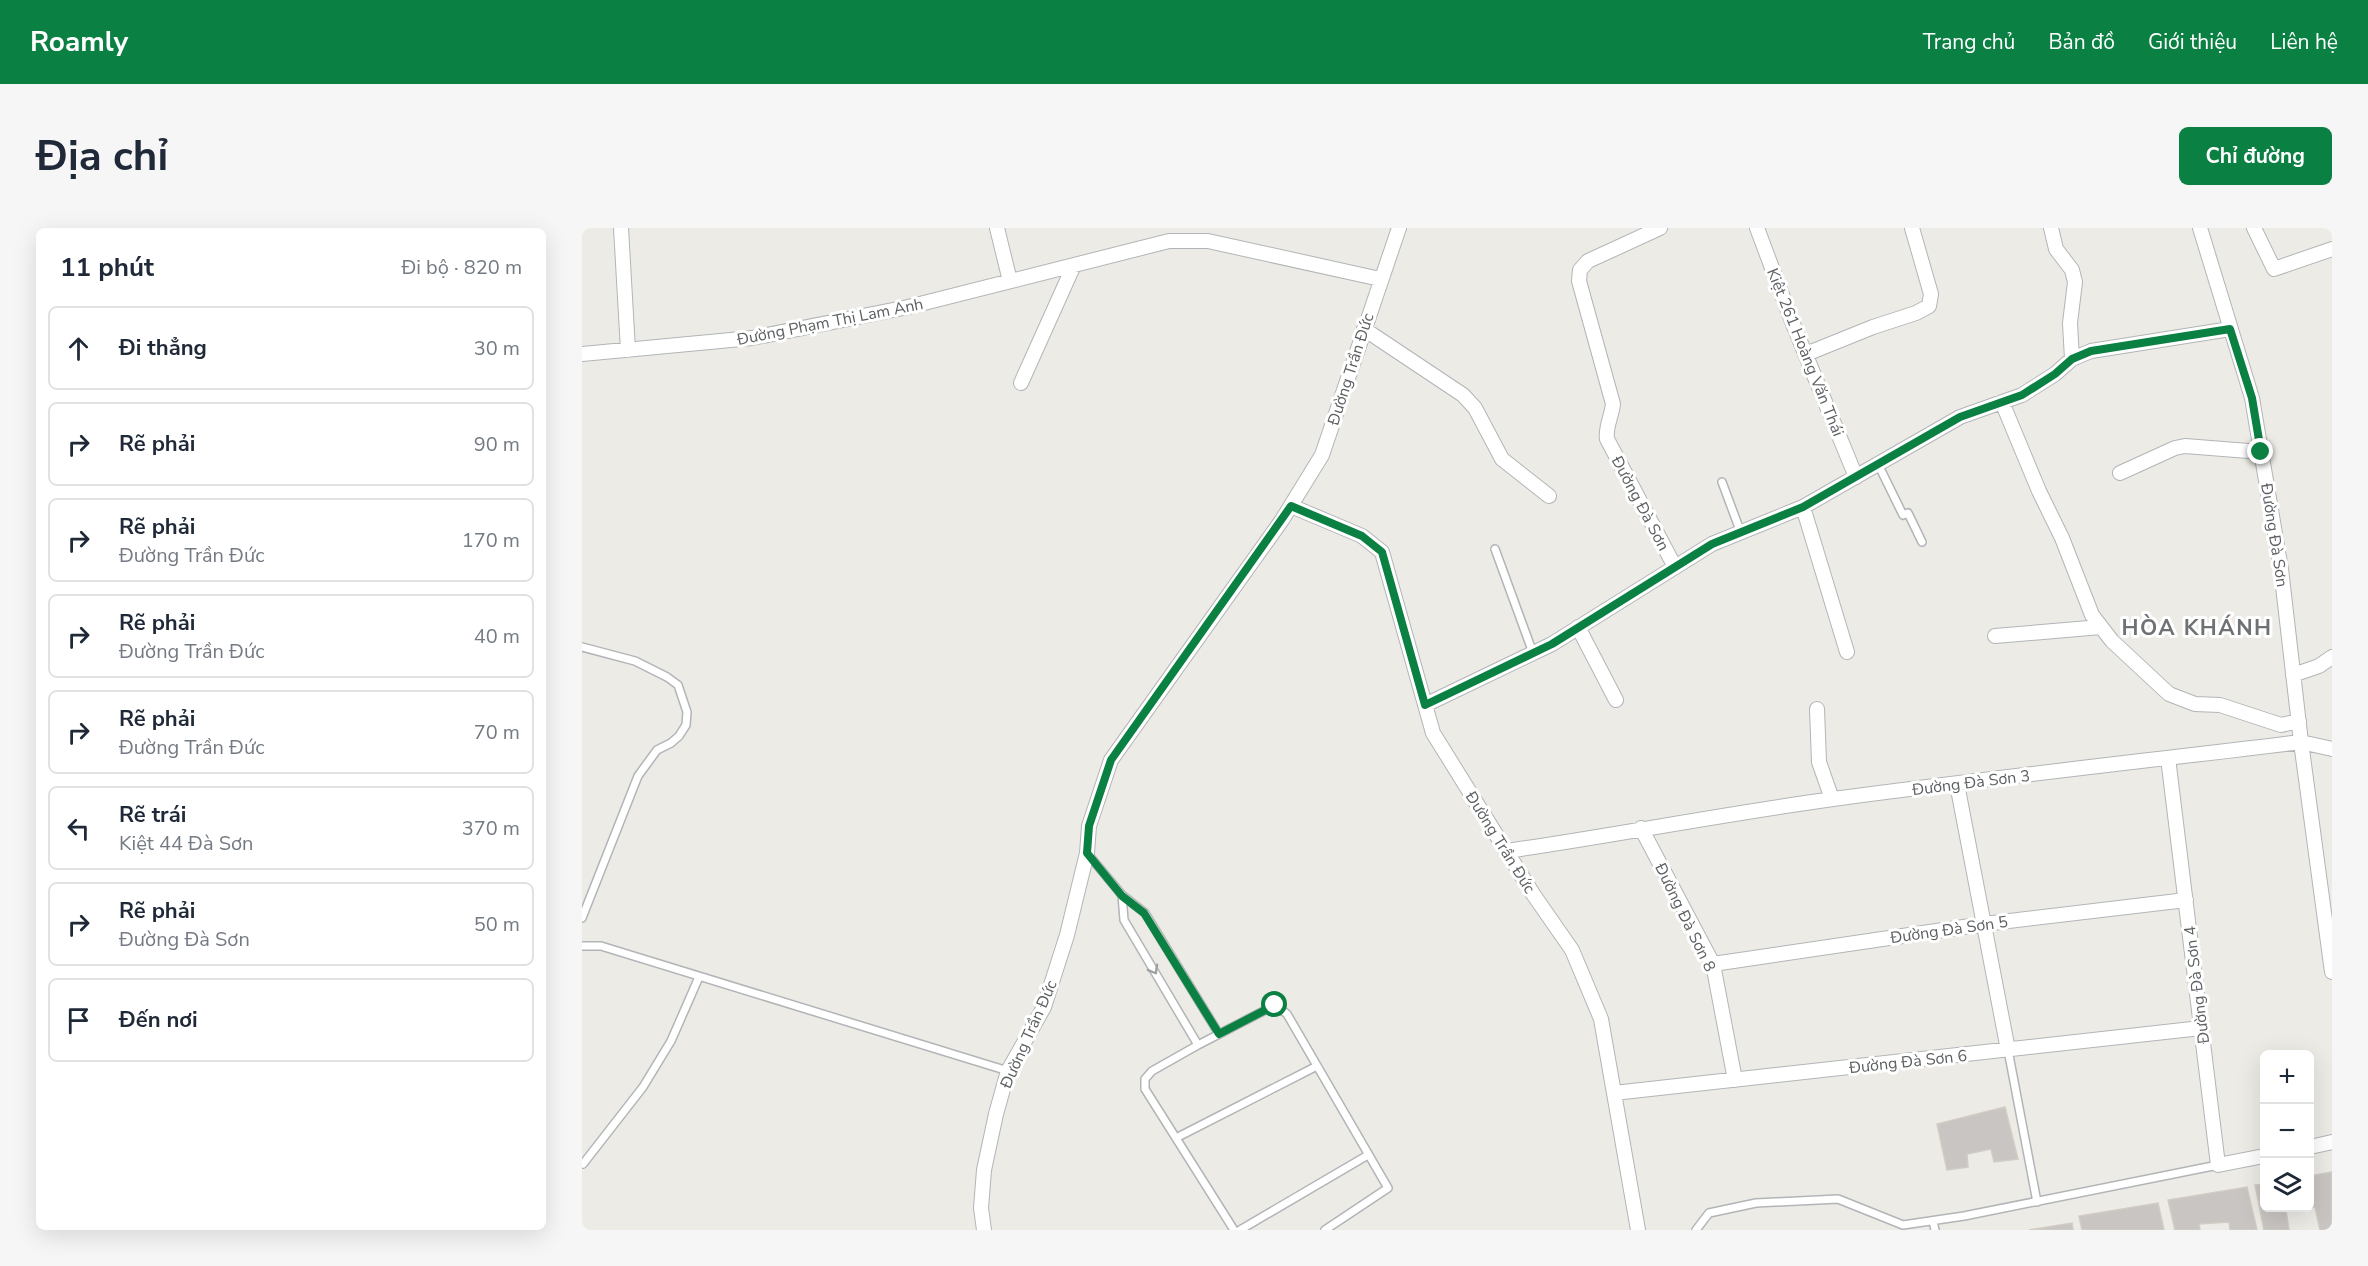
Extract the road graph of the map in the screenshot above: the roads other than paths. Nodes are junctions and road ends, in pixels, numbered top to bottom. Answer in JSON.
{"nodes":[{"id":1,"x":621,"y":228,"type":"edge"},
{"id":2,"x":997,"y":228,"type":"edge"},
{"id":3,"x":1399,"y":228,"type":"edge"},
{"id":4,"x":1660,"y":228,"type":"edge"},
{"id":5,"x":1757,"y":228,"type":"edge"},
{"id":6,"x":1912,"y":228,"type":"edge"},
{"id":7,"x":2051,"y":228,"type":"edge"},
{"id":8,"x":2200,"y":228,"type":"edge"},
{"id":9,"x":2254,"y":228,"type":"edge"},
{"id":10,"x":2332,"y":249,"type":"edge"},
{"id":11,"x":1074,"y":265,"type":"junction"},
{"id":12,"x":1380,"y":279,"type":"junction"},
{"id":13,"x":1010,"y":281,"type":"junction"},
{"id":14,"x":1364,"y":329,"type":"junction"},
{"id":15,"x":2230,"y":329,"type":"junction"},
{"id":16,"x":628,"y":350,"type":"junction"},
{"id":17,"x":582,"y":354,"type":"edge"},
{"id":18,"x":1806,"y":354,"type":"junction"},
{"id":19,"x":2072,"y":359,"type":"junction"},
{"id":20,"x":1021,"y":383,"type":"dead end"},
{"id":21,"x":2002,"y":402,"type":"junction"},
{"id":22,"x":2261,"y":452,"type":"junction"},
{"id":23,"x":1878,"y":464,"type":"junction"},
{"id":24,"x":2120,"y":473,"type":"dead end"},
{"id":25,"x":1856,"y":477,"type":"junction"},
{"id":26,"x":1722,"y":482,"type":"dead end"},
{"id":27,"x":1549,"y":496,"type":"dead end"},
{"id":28,"x":1291,"y":506,"type":"junction"},
{"id":29,"x":1803,"y":507,"type":"junction"},
{"id":30,"x":1741,"y":533,"type":"junction"},
{"id":31,"x":1922,"y":542,"type":"dead end"},
{"id":32,"x":1495,"y":549,"type":"dead end"},
{"id":33,"x":1675,"y":567,"type":"junction"},
{"id":34,"x":1578,"y":627,"type":"junction"},
{"id":35,"x":2101,"y":627,"type":"junction"},
{"id":36,"x":1995,"y":636,"type":"dead end"},
{"id":37,"x":582,"y":647,"type":"edge"},
{"id":38,"x":1847,"y":652,"type":"dead end"},
{"id":39,"x":1533,"y":653,"type":"junction"},
{"id":40,"x":2332,"y":657,"type":"edge"},
{"id":41,"x":2294,"y":675,"type":"junction"},
{"id":42,"x":1616,"y":700,"type":"dead end"},
{"id":43,"x":1425,"y":705,"type":"junction"},
{"id":44,"x":1817,"y":709,"type":"dead end"},
{"id":45,"x":2299,"y":721,"type":"junction"},
{"id":46,"x":2301,"y":742,"type":"junction"},
{"id":47,"x":2332,"y":748,"type":"edge"},
{"id":48,"x":2168,"y":758,"type":"junction"},
{"id":49,"x":1957,"y":784,"type":"junction"},
{"id":50,"x":1832,"y":799,"type":"junction"},
{"id":51,"x":1641,"y":828,"type":"junction"},
{"id":52,"x":1507,"y":851,"type":"junction"},
{"id":53,"x":1087,"y":853,"type":"junction"},
{"id":54,"x":1122,"y":896,"type":"junction"},
{"id":55,"x":2186,"y":900,"type":"junction"},
{"id":56,"x":582,"y":918,"type":"edge"},
{"id":57,"x":1984,"y":924,"type":"junction"},
{"id":58,"x":582,"y":946,"type":"edge"},
{"id":59,"x":1713,"y":964,"type":"junction"},
{"id":60,"x":2332,"y":972,"type":"edge"},
{"id":61,"x":699,"y":977,"type":"junction"},
{"id":62,"x":2201,"y":1028,"type":"junction"},
{"id":63,"x":1219,"y":1034,"type":"junction"},
{"id":64,"x":1198,"y":1045,"type":"junction"},
{"id":65,"x":2008,"y":1050,"type":"junction"},
{"id":66,"x":1317,"y":1066,"type":"junction"},
{"id":67,"x":1008,"y":1071,"type":"junction"},
{"id":68,"x":1735,"y":1080,"type":"junction"},
{"id":69,"x":1614,"y":1093,"type":"junction"},
{"id":70,"x":1176,"y":1138,"type":"junction"},
{"id":71,"x":2332,"y":1142,"type":"edge"},
{"id":72,"x":2314,"y":1146,"type":"edge"},
{"id":73,"x":1368,"y":1155,"type":"junction"},
{"id":74,"x":2260,"y":1157,"type":"edge"},
{"id":75,"x":583,"y":1164,"type":"edge"},
{"id":76,"x":2218,"y":1165,"type":"junction"},
{"id":77,"x":2037,"y":1202,"type":"junction"},
{"id":78,"x":1933,"y":1221,"type":"junction"},
{"id":79,"x":984,"y":1230,"type":"edge"},
{"id":80,"x":1234,"y":1230,"type":"edge"},
{"id":81,"x":1240,"y":1230,"type":"edge"},
{"id":82,"x":1325,"y":1230,"type":"edge"},
{"id":83,"x":1638,"y":1230,"type":"edge"},
{"id":84,"x":1696,"y":1230,"type":"edge"},
{"id":85,"x":1935,"y":1230,"type":"edge"}],
"edges":[{"from":1,"to":16,"type":"street"},
{"from":2,"to":13,"type":"street"},
{"from":3,"to":12,"type":"street","name":"Đường Trần Đức"},
{"from":4,"to":33,"type":"street","name":"Đường Đà Sơn"},
{"from":5,"to":18,"type":"street","name":"Kiệt 261 Hoàng Văn Thái"},
{"from":6,"to":18,"type":"street"},
{"from":7,"to":19,"type":"street"},
{"from":8,"to":15,"type":"street","name":"Đường Đà Sơn"},
{"from":9,"to":10,"type":"street"},
{"from":11,"to":12,"type":"street","name":"Đường Phạm Thị Lam Anh"},
{"from":11,"to":13,"type":"street","name":"Đường Phạm Thị Lam Anh"},
{"from":11,"to":20,"type":"street"},
{"from":12,"to":14,"type":"street","name":"Đường Trần Đức"},
{"from":13,"to":16,"type":"street","name":"Đường Phạm Thị Lam Anh"},
{"from":14,"to":27,"type":"street"},
{"from":14,"to":28,"type":"street","name":"Đường Trần Đức"},
{"from":15,"to":19,"type":"street"},
{"from":15,"to":22,"type":"street","name":"Đường Đà Sơn"},
{"from":16,"to":17,"type":"street","name":"Đường Phạm Thị Lam Anh"},
{"from":18,"to":25,"type":"street","name":"Kiệt 261 Hoàng Văn Thái"},
{"from":19,"to":21,"type":"street"},
{"from":21,"to":23,"type":"street"},
{"from":21,"to":35,"type":"street"},
{"from":22,"to":24,"type":"street"},
{"from":22,"to":41,"type":"street","name":"Đường Đà Sơn"},
{"from":23,"to":25,"type":"street"},
{"from":23,"to":31,"type":"lane"},
{"from":25,"to":29,"type":"street"},
{"from":26,"to":30,"type":"lane"},
{"from":28,"to":43,"type":"street","name":"Đường Trần Đức"},
{"from":28,"to":53,"type":"street","name":"Đường Trần Đức"},
{"from":29,"to":30,"type":"street"},
{"from":29,"to":38,"type":"street"},
{"from":30,"to":33,"type":"street"},
{"from":32,"to":39,"type":"lane"},
{"from":33,"to":34,"type":"street"},
{"from":34,"to":39,"type":"street"},
{"from":34,"to":42,"type":"street"},
{"from":35,"to":36,"type":"street"},
{"from":35,"to":45,"type":"street"},
{"from":37,"to":56,"type":"lane"},
{"from":39,"to":43,"type":"street"},
{"from":40,"to":41,"type":"street"},
{"from":41,"to":45,"type":"street","name":"Đường Đà Sơn"},
{"from":43,"to":52,"type":"street","name":"Đường Trần Đức"},
{"from":44,"to":50,"type":"street"},
{"from":45,"to":46,"type":"street","name":"Đường Đà Sơn"},
{"from":46,"to":47,"type":"street"},
{"from":46,"to":48,"type":"street","name":"Đường Đà Sơn 3"},
{"from":46,"to":60,"type":"street","name":"Đường Đà Sơn"},
{"from":48,"to":49,"type":"street","name":"Đường Đà Sơn 3"},
{"from":48,"to":55,"type":"street","name":"Đường Đà Sơn 4"},
{"from":49,"to":50,"type":"street","name":"Đường Đà Sơn 3"},
{"from":49,"to":57,"type":"street"},
{"from":50,"to":51,"type":"street","name":"Đường Đà Sơn 3"},
{"from":51,"to":52,"type":"street","name":"Đường Đà Sơn 3"},
{"from":51,"to":59,"type":"street","name":"Đường Đà Sơn 8"},
{"from":52,"to":69,"type":"street","name":"Đường Trần Đức"},
{"from":53,"to":54,"type":"lane"},
{"from":53,"to":67,"type":"street","name":"Đường Trần Đức"},
{"from":54,"to":63,"type":"lane"},
{"from":54,"to":64,"type":"lane","one_way":true},
{"from":55,"to":57,"type":"street","name":"Đường Đà Sơn 5"},
{"from":55,"to":62,"type":"street","name":"Đường Đà Sơn 4"},
{"from":57,"to":59,"type":"street","name":"Đường Đà Sơn 5"},
{"from":57,"to":65,"type":"street"},
{"from":58,"to":61,"type":"lane"},
{"from":59,"to":68,"type":"street","name":"Đường Đà Sơn 8"},
{"from":61,"to":67,"type":"lane"},
{"from":61,"to":75,"type":"lane"},
{"from":62,"to":65,"type":"street","name":"Đường Đà Sơn 6"},
{"from":62,"to":76,"type":"street","name":"Đường Đà Sơn 4"},
{"from":63,"to":64,"type":"lane"},
{"from":63,"to":66,"type":"lane"},
{"from":64,"to":70,"type":"lane"},
{"from":65,"to":68,"type":"street","name":"Đường Đà Sơn 6"},
{"from":65,"to":77,"type":"lane"},
{"from":66,"to":70,"type":"lane"},
{"from":66,"to":73,"type":"lane"},
{"from":67,"to":79,"type":"street","name":"Đường Trần Đức"},
{"from":68,"to":69,"type":"street","name":"Đường Đà Sơn 6"},
{"from":69,"to":83,"type":"street","name":"Đường Trần Đức"},
{"from":70,"to":80,"type":"lane"},
{"from":71,"to":72,"type":"street"},
{"from":73,"to":81,"type":"lane"},
{"from":73,"to":82,"type":"lane"},
{"from":74,"to":76,"type":"street"},
{"from":76,"to":77,"type":"lane"},
{"from":77,"to":78,"type":"lane"},
{"from":78,"to":84,"type":"lane"},
{"from":78,"to":85,"type":"lane"}]}
